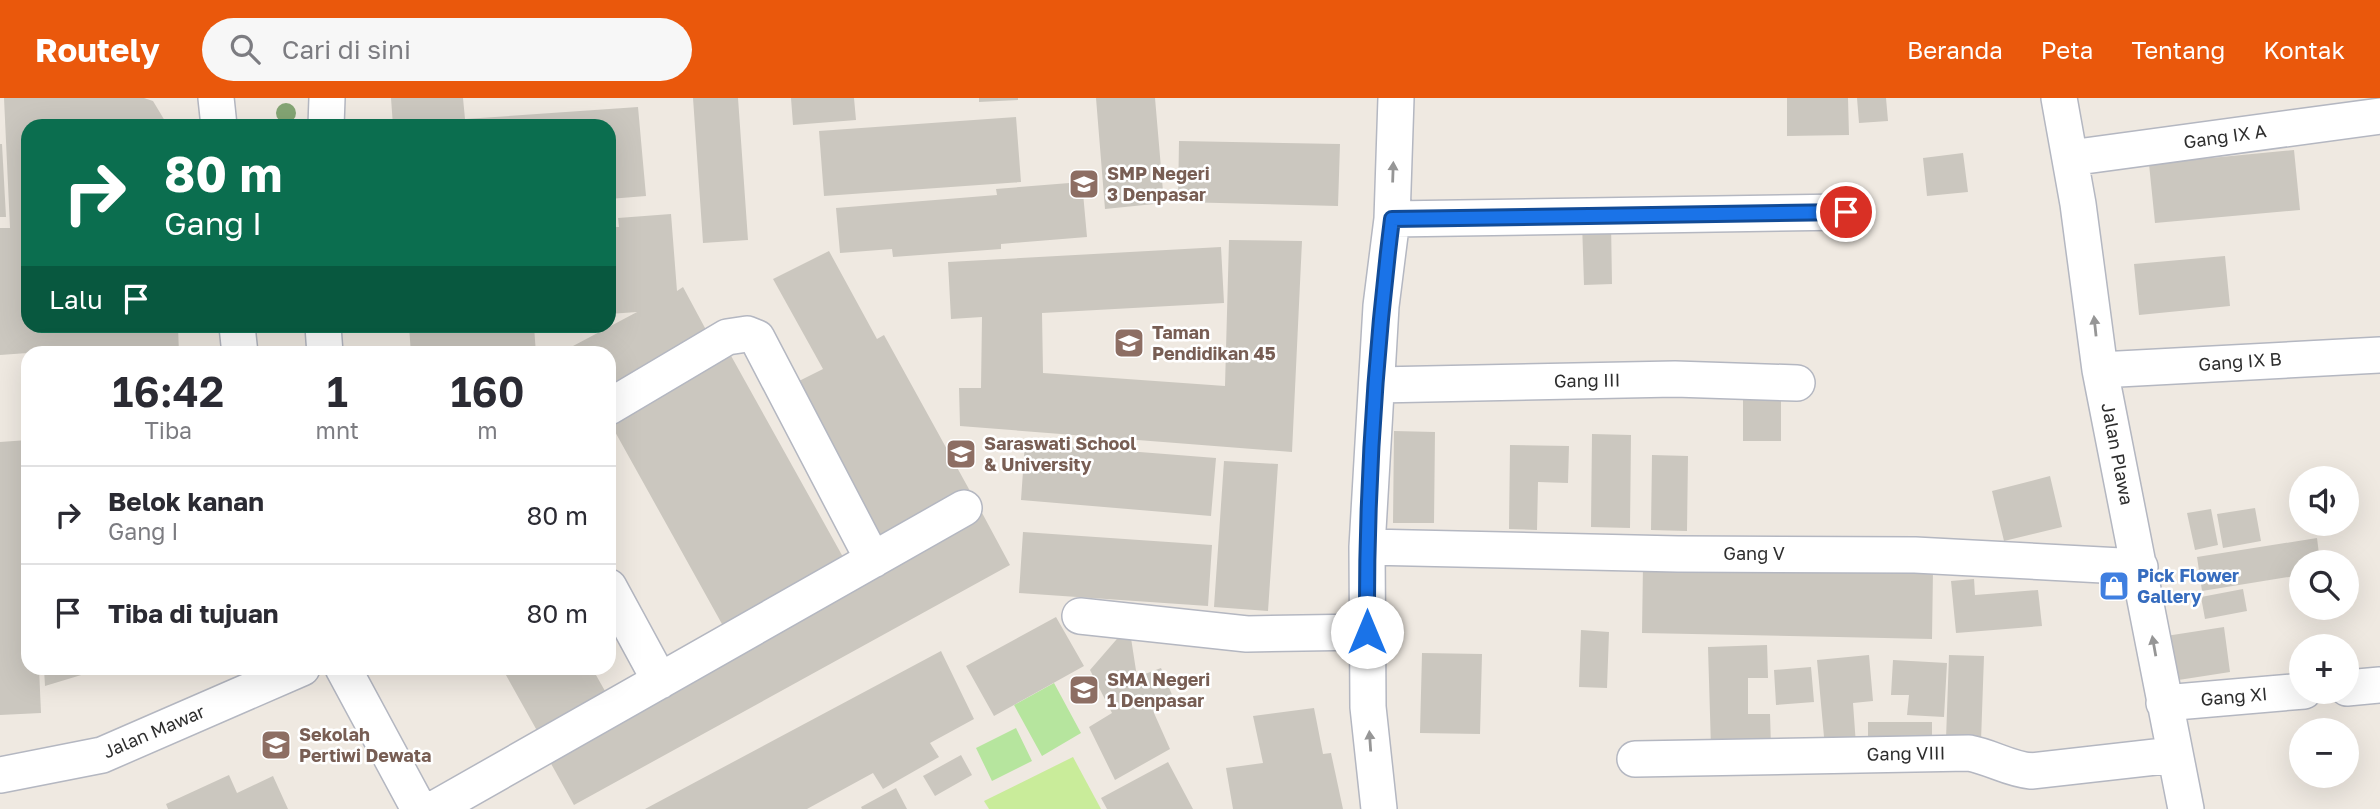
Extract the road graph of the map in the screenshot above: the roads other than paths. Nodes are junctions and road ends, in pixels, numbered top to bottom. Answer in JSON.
{"nodes":[{"id":1,"x":216,"y":98,"type":"edge"},
{"id":2,"x":327,"y":98,"type":"edge"},
{"id":3,"x":1396,"y":98,"type":"edge"},
{"id":4,"x":2059,"y":98,"type":"edge"},
{"id":5,"x":2380,"y":116,"type":"edge"},
{"id":6,"x":218,"y":119,"type":"edge"},
{"id":7,"x":326,"y":119,"type":"edge"},
{"id":8,"x":2070,"y":158,"type":"junction"},
{"id":9,"x":1846,"y":212,"type":"dead end"},
{"id":10,"x":1392,"y":219,"type":"junction"},
{"id":11,"x":2380,"y":355,"type":"edge"},
{"id":12,"x":2100,"y":370,"type":"junction"},
{"id":13,"x":1797,"y":383,"type":"dead end"},
{"id":14,"x":1377,"y":384,"type":"junction"},
{"id":15,"x":616,"y":403,"type":"edge"},
{"id":16,"x":964,"y":508,"type":"dead end"},
{"id":17,"x":1367,"y":547,"type":"junction"},
{"id":18,"x":873,"y":560,"type":"junction"},
{"id":19,"x":2140,"y":567,"type":"junction"},
{"id":20,"x":616,"y":600,"type":"edge"},
{"id":21,"x":1080,"y":616,"type":"dead end"},
{"id":22,"x":1367,"y":632,"type":"junction"},
{"id":23,"x":286,"y":675,"type":"edge"},
{"id":24,"x":347,"y":675,"type":"edge"},
{"id":25,"x":660,"y":681,"type":"junction"},
{"id":26,"x":2380,"y":685,"type":"edge"},
{"id":27,"x":2359,"y":687,"type":"edge"},
{"id":28,"x":2289,"y":692,"type":"edge"},
{"id":29,"x":2164,"y":703,"type":"junction"},
{"id":30,"x":2174,"y":755,"type":"junction"},
{"id":31,"x":1635,"y":759,"type":"dead end"},
{"id":32,"x":0,"y":775,"type":"edge"},
{"id":33,"x":419,"y":809,"type":"edge"},
{"id":34,"x":434,"y":809,"type":"edge"},
{"id":35,"x":1378,"y":809,"type":"edge"},
{"id":36,"x":2186,"y":809,"type":"edge"}],
"edges":[{"from":1,"to":6,"type":"street"},
{"from":2,"to":7,"type":"street"},
{"from":10,"to":3,"type":"street","one_way":true},
{"from":4,"to":8,"type":"street","name":"Jalan Plawa"},
{"from":5,"to":8,"type":"street","name":"Gang IX A"},
{"from":12,"to":8,"type":"street","name":"Jalan Plawa","one_way":true},
{"from":9,"to":10,"type":"street"},
{"from":10,"to":14,"type":"street"},
{"from":11,"to":12,"type":"street","name":"Gang IX B"},
{"from":12,"to":19,"type":"street","name":"Jalan Plawa"},
{"from":13,"to":14,"type":"street","name":"Gang III"},
{"from":14,"to":17,"type":"street"},
{"from":15,"to":18,"type":"street"},
{"from":16,"to":18,"type":"street"},
{"from":17,"to":19,"type":"street","name":"Gang V"},
{"from":17,"to":22,"type":"street"},
{"from":18,"to":25,"type":"street"},
{"from":29,"to":19,"type":"street","name":"Jalan Plawa","one_way":true},
{"from":20,"to":25,"type":"street"},
{"from":21,"to":22,"type":"street"},
{"from":35,"to":22,"type":"street","one_way":true},
{"from":23,"to":32,"type":"street","name":"Jalan Mawar"},
{"from":24,"to":33,"type":"street"},
{"from":25,"to":34,"type":"street"},
{"from":26,"to":27,"type":"street"},
{"from":28,"to":29,"type":"street","name":"Gang XI"},
{"from":29,"to":30,"type":"street","name":"Jalan Plawa"},
{"from":30,"to":31,"type":"street","name":"Gang VIII"},
{"from":30,"to":36,"type":"street","name":"Jalan Plawa"}]}
